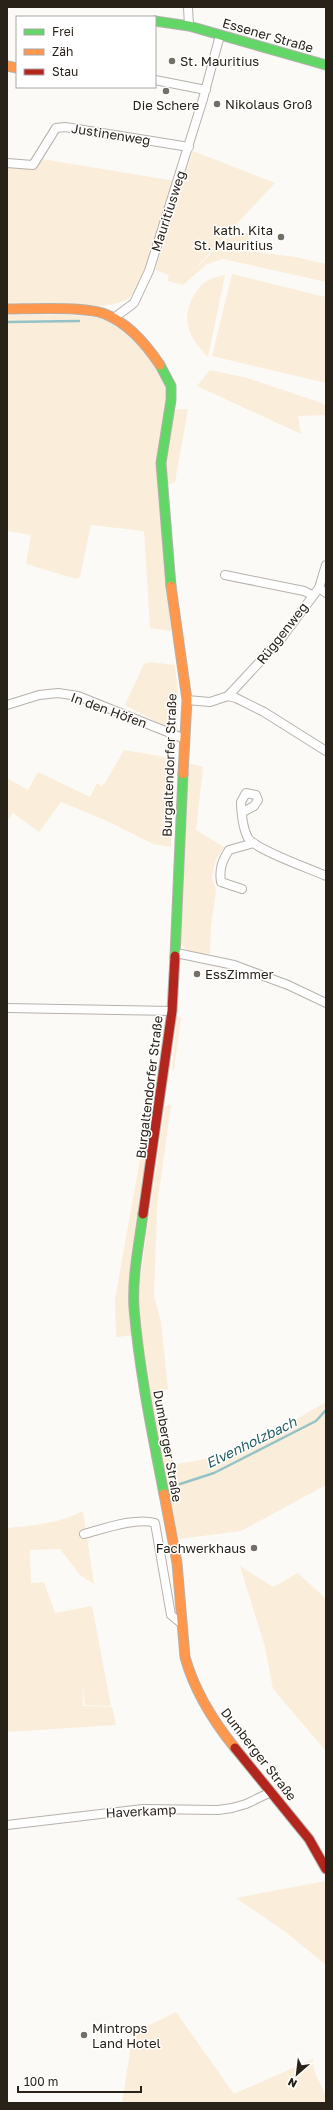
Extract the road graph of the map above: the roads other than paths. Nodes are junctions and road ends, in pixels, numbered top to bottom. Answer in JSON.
{"nodes":[{"id":1,"x":188,"y":7,"type":"edge"},
{"id":2,"x":156,"y":21,"type":"edge"},
{"id":3,"x":189,"y":26,"type":"junction"},
{"id":4,"x":220,"y":35,"type":"junction"},
{"id":5,"x":326,"y":64,"type":"edge"},
{"id":6,"x":156,"y":80,"type":"edge"},
{"id":7,"x":205,"y":92,"type":"junction"},
{"id":8,"x":189,"y":147,"type":"junction"},
{"id":9,"x":7,"y":163,"type":"edge"},
{"id":10,"x":7,"y":310,"type":"edge"},
{"id":11,"x":114,"y":318,"type":"junction"},
{"id":12,"x":326,"y":565,"type":"edge"},
{"id":13,"x":225,"y":575,"type":"dead end"},
{"id":14,"x":319,"y":588,"type":"junction"},
{"id":15,"x":326,"y":593,"type":"edge"},
{"id":16,"x":312,"y":595,"type":"junction"},
{"id":17,"x":228,"y":696,"type":"junction"},
{"id":18,"x":187,"y":700,"type":"junction"},
{"id":19,"x":7,"y":705,"type":"edge"},
{"id":20,"x":185,"y":739,"type":"junction"},
{"id":21,"x":326,"y":751,"type":"edge"},
{"id":22,"x":244,"y":812,"type":"dead end"},
{"id":23,"x":254,"y":843,"type":"junction"},
{"id":24,"x":326,"y":876,"type":"edge"},
{"id":25,"x":242,"y":889,"type":"dead end"},
{"id":26,"x":176,"y":953,"type":"junction"},
{"id":27,"x":326,"y":1003,"type":"edge"},
{"id":28,"x":7,"y":1008,"type":"edge"},
{"id":29,"x":172,"y":1011,"type":"junction"},
{"id":30,"x":139,"y":1343,"type":"joint"},
{"id":31,"x":84,"y":1534,"type":"dead end"},
{"id":32,"x":182,"y":1624,"type":"junction"},
{"id":33,"x":271,"y":1792,"type":"junction"},
{"id":34,"x":7,"y":1825,"type":"edge"},
{"id":35,"x":326,"y":1869,"type":"edge"}],
"edges":[{"from":1,"to":3,"type":"street"},
{"from":2,"to":3,"type":"main road","name":"Essener Straße"},
{"from":3,"to":4,"type":"main road","name":"Essener Straße"},
{"from":4,"to":5,"type":"main road","name":"Essener Straße"},
{"from":4,"to":7,"type":"street","name":"Mauritiusweg"},
{"from":6,"to":7,"type":"street"},
{"from":7,"to":8,"type":"street","name":"Mauritiusweg"},
{"from":8,"to":9,"type":"street","name":"Justinenweg"},
{"from":8,"to":11,"type":"street","name":"Mauritiusweg"},
{"from":10,"to":11,"type":"main road","name":"Burgaltendorfer Straße"},
{"from":11,"to":18,"type":"main road","name":"Burgaltendorfer Straße"},
{"from":12,"to":14,"type":"street","name":"Rüggenweg"},
{"from":13,"to":16,"type":"street"},
{"from":14,"to":15,"type":"street"},
{"from":14,"to":16,"type":"street","name":"Rüggenweg"},
{"from":16,"to":17,"type":"street","name":"Rüggenweg"},
{"from":17,"to":18,"type":"street"},
{"from":17,"to":21,"type":"street"},
{"from":18,"to":20,"type":"main road","name":"Burgaltendorfer Straße"},
{"from":19,"to":20,"type":"street","name":"In den Höfen"},
{"from":20,"to":26,"type":"main road","name":"Burgaltendorfer Straße"},
{"from":22,"to":23,"type":"street"},
{"from":23,"to":24,"type":"street"},
{"from":23,"to":25,"type":"street"},
{"from":26,"to":27,"type":"street"},
{"from":26,"to":29,"type":"main road","name":"Burgaltendorfer Straße"},
{"from":28,"to":29,"type":"street"},
{"from":29,"to":30,"type":"main road","name":"Burgaltendorfer Straße"},
{"from":30,"to":32,"type":"main road","name":"Dumberger Straße"},
{"from":31,"to":32,"type":"street"},
{"from":32,"to":33,"type":"main road","name":"Dumberger Straße"},
{"from":33,"to":34,"type":"street","name":"Haverkamp"},
{"from":33,"to":35,"type":"main road","name":"Dumberger Straße"}]}
